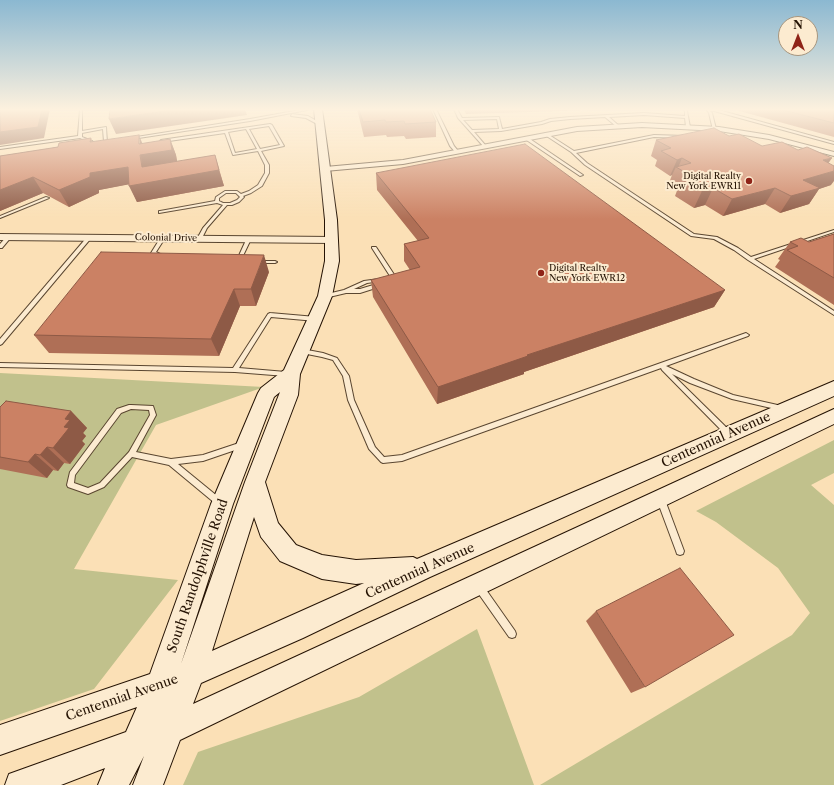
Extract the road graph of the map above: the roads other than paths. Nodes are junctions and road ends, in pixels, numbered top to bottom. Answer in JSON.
{"nodes":[{"id":1,"x":17,"y":146,"type":"edge"},
{"id":2,"x":231,"y":146,"type":"edge"},
{"id":3,"x":257,"y":146,"type":"edge"},
{"id":4,"x":282,"y":146,"type":"edge"},
{"id":5,"x":322,"y":146,"type":"edge"},
{"id":6,"x":452,"y":146,"type":"edge"},
{"id":7,"x":484,"y":146,"type":"edge"},
{"id":8,"x":537,"y":146,"type":"edge"},
{"id":9,"x":563,"y":146,"type":"edge"},
{"id":10,"x":605,"y":146,"type":"edge"},
{"id":11,"x":802,"y":146,"type":"edge"},
{"id":12,"x":0,"y":148,"type":"edge"},
{"id":13,"x":259,"y":150,"type":"junction"},
{"id":14,"x":457,"y":152,"type":"junction"},
{"id":15,"x":573,"y":152,"type":"junction"},
{"id":16,"x":834,"y":154,"type":"edge"},
{"id":17,"x":325,"y":169,"type":"junction"},
{"id":18,"x":581,"y":175,"type":"dead end"},
{"id":19,"x":242,"y":195,"type":"junction"},
{"id":20,"x":47,"y":198,"type":"edge"},
{"id":21,"x":217,"y":202,"type":"junction"},
{"id":22,"x":226,"y":204,"type":"junction"},
{"id":23,"x":160,"y":212,"type":"dead end"},
{"id":24,"x":0,"y":217,"type":"edge"},
{"id":25,"x":834,"y":231,"type":"edge"},
{"id":26,"x":0,"y":236,"type":"edge"},
{"id":27,"x":10,"y":236,"type":"junction"},
{"id":28,"x":90,"y":237,"type":"junction"},
{"id":29,"x":163,"y":238,"type":"junction"},
{"id":30,"x":200,"y":239,"type":"junction"},
{"id":31,"x":248,"y":239,"type":"junction"},
{"id":32,"x":332,"y":240,"type":"junction"},
{"id":33,"x":0,"y":247,"type":"edge"},
{"id":34,"x":374,"y":248,"type":"dead end"},
{"id":35,"x":167,"y":256,"type":"edge"},
{"id":36,"x":750,"y":259,"type":"junction"},
{"id":37,"x":231,"y":262,"type":"edge"},
{"id":38,"x":238,"y":262,"type":"junction"},
{"id":39,"x":246,"y":262,"type":"edge"},
{"id":40,"x":253,"y":262,"type":"edge"},
{"id":41,"x":275,"y":262,"type":"dead end"},
{"id":42,"x":325,"y":296,"type":"junction"},
{"id":43,"x":834,"y":313,"type":"edge"},
{"id":44,"x":316,"y":319,"type":"junction"},
{"id":45,"x":746,"y":335,"type":"dead end"},
{"id":46,"x":0,"y":342,"type":"edge"},
{"id":47,"x":302,"y":351,"type":"junction"},
{"id":48,"x":0,"y":365,"type":"edge"},
{"id":49,"x":660,"y":365,"type":"junction"},
{"id":50,"x":235,"y":370,"type":"junction"},
{"id":51,"x":291,"y":374,"type":"junction"},
{"id":52,"x":834,"y":388,"type":"edge"},
{"id":53,"x":784,"y":409,"type":"junction"},
{"id":54,"x":834,"y":416,"type":"edge"},
{"id":55,"x":729,"y":434,"type":"junction"},
{"id":56,"x":246,"y":444,"type":"junction"},
{"id":57,"x":131,"y":454,"type":"junction"},
{"id":58,"x":171,"y":462,"type":"junction"},
{"id":59,"x":255,"y":482,"type":"junction"},
{"id":60,"x":660,"y":498,"type":"junction"},
{"id":61,"x":222,"y":504,"type":"junction"},
{"id":62,"x":680,"y":551,"type":"dead end"},
{"id":63,"x":422,"y":569,"type":"junction"},
{"id":64,"x":476,"y":584,"type":"junction"},
{"id":65,"x":512,"y":634,"type":"dead end"},
{"id":66,"x":191,"y":674,"type":"junction"},
{"id":67,"x":160,"y":685,"type":"junction"},
{"id":68,"x":170,"y":730,"type":"junction"},
{"id":69,"x":0,"y":740,"type":"edge"},
{"id":70,"x":136,"y":742,"type":"junction"},
{"id":71,"x":20,"y":785,"type":"edge"},
{"id":72,"x":113,"y":785,"type":"edge"},
{"id":73,"x":148,"y":785,"type":"edge"}],
"edges":[{"from":1,"to":12,"type":"lane"},
{"from":2,"to":13,"type":"lane"},
{"from":3,"to":13,"type":"lane"},
{"from":4,"to":13,"type":"lane"},
{"from":5,"to":17,"type":"main road","name":"South Randolphville Road"},
{"from":6,"to":14,"type":"lane"},
{"from":7,"to":14,"type":"street"},
{"from":8,"to":18,"type":"lane"},
{"from":9,"to":15,"type":"lane"},
{"from":10,"to":15,"type":"lane"},
{"from":11,"to":16,"type":"street"},
{"from":13,"to":19,"type":"lane"},
{"from":14,"to":17,"type":"street"},
{"from":15,"to":36,"type":"lane"},
{"from":17,"to":32,"type":"main road","name":"South Randolphville Road"},
{"from":19,"to":21,"type":"lane"},
{"from":19,"to":22,"type":"lane"},
{"from":20,"to":24,"type":"lane"},
{"from":21,"to":22,"type":"lane"},
{"from":21,"to":23,"type":"lane"},
{"from":22,"to":30,"type":"lane"},
{"from":25,"to":36,"type":"lane"},
{"from":26,"to":27,"type":"street","name":"Colonial Drive"},
{"from":27,"to":28,"type":"street","name":"Colonial Drive"},
{"from":27,"to":33,"type":"lane"},
{"from":28,"to":29,"type":"street","name":"Colonial Drive"},
{"from":28,"to":46,"type":"lane"},
{"from":29,"to":30,"type":"street","name":"Colonial Drive"},
{"from":29,"to":35,"type":"lane"},
{"from":30,"to":31,"type":"street","name":"Colonial Drive"},
{"from":31,"to":32,"type":"street","name":"Colonial Drive"},
{"from":31,"to":38,"type":"lane"},
{"from":32,"to":42,"type":"main road","name":"South Randolphville Road"},
{"from":34,"to":42,"type":"lane"},
{"from":36,"to":43,"type":"lane"},
{"from":37,"to":38,"type":"lane"},
{"from":38,"to":39,"type":"lane"},
{"from":40,"to":41,"type":"lane"},
{"from":42,"to":44,"type":"main road","name":"South Randolphville Road"},
{"from":44,"to":47,"type":"main road","name":"South Randolphville Road"},
{"from":44,"to":50,"type":"lane"},
{"from":45,"to":49,"type":"lane"},
{"from":47,"to":49,"type":"lane"},
{"from":47,"to":51,"type":"main road","name":"South Randolphville Road"},
{"from":48,"to":50,"type":"lane"},
{"from":49,"to":53,"type":"lane"},
{"from":49,"to":55,"type":"lane"},
{"from":50,"to":51,"type":"lane"},
{"from":51,"to":56,"type":"main road","name":"South Randolphville Road"},
{"from":51,"to":59,"type":"main road","name":"South Randolphville Road"},
{"from":52,"to":53,"type":"main road","name":"Centennial Avenue"},
{"from":53,"to":55,"type":"main road","name":"Centennial Avenue"},
{"from":54,"to":60,"type":"main road"},
{"from":55,"to":63,"type":"main road","name":"Centennial Avenue"},
{"from":56,"to":58,"type":"lane"},
{"from":56,"to":61,"type":"main road","name":"South Randolphville Road"},
{"from":57,"to":57,"type":"lane"},
{"from":57,"to":58,"type":"lane"},
{"from":58,"to":61,"type":"lane"},
{"from":59,"to":63,"type":"main road"},
{"from":59,"to":66,"type":"main road","name":"South Randolphville Road"},
{"from":60,"to":62,"type":"lane"},
{"from":60,"to":64,"type":"main road"},
{"from":61,"to":67,"type":"main road","name":"South Randolphville Road"},
{"from":63,"to":66,"type":"main road","name":"Centennial Avenue"},
{"from":64,"to":65,"type":"lane"},
{"from":64,"to":68,"type":"main road"},
{"from":66,"to":67,"type":"main road","name":"Centennial Avenue"},
{"from":66,"to":68,"type":"main road","name":"South Randolphville Road"},
{"from":67,"to":69,"type":"main road","name":"Centennial Avenue"},
{"from":67,"to":70,"type":"main road","name":"South Randolphville Road"},
{"from":68,"to":70,"type":"main road"},
{"from":68,"to":73,"type":"main road","name":"South Randolphville Road"},
{"from":70,"to":71,"type":"main road"},
{"from":70,"to":72,"type":"main road","name":"South Randolphville Road"}]}
